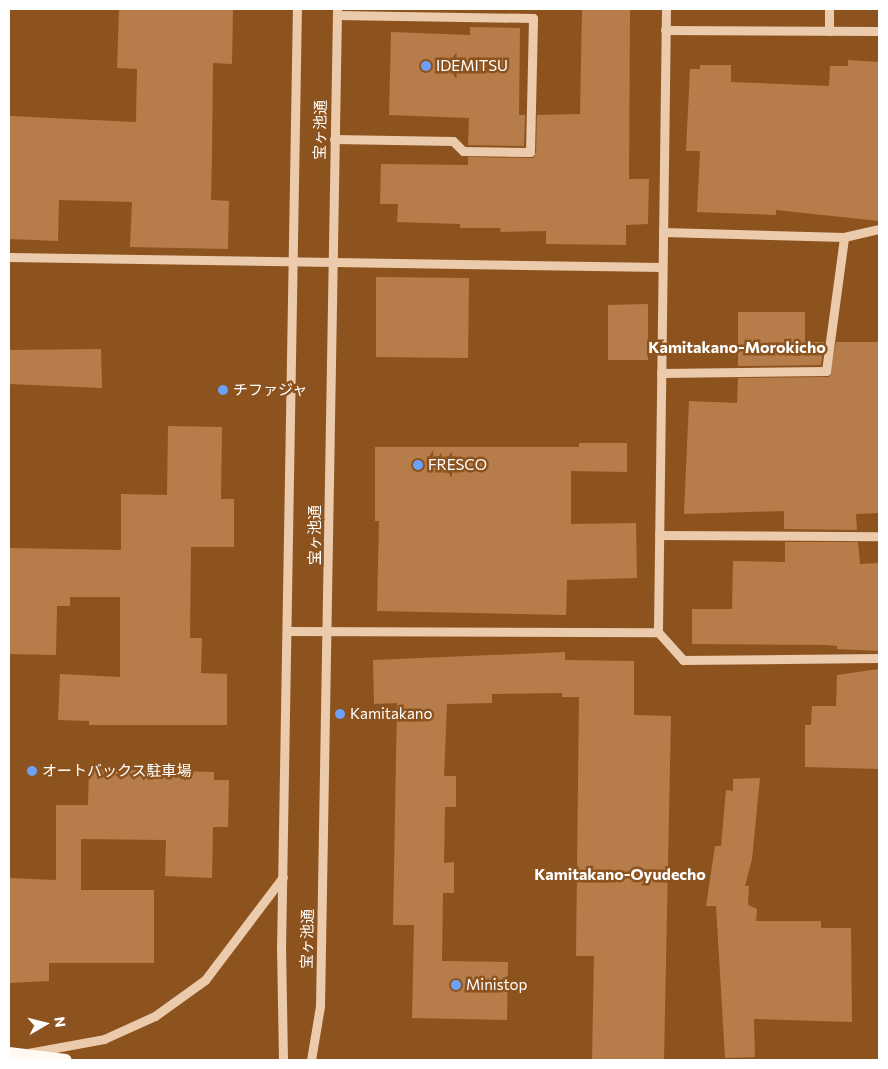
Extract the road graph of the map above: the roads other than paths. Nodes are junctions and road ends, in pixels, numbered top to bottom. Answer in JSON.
{"nodes":[{"id":1,"x":297,"y":9,"type":"edge"},
{"id":2,"x":666,"y":9,"type":"edge"},
{"id":3,"x":829,"y":9,"type":"edge"},
{"id":4,"x":337,"y":12,"type":"edge"},
{"id":5,"x":665,"y":30,"type":"junction"},
{"id":6,"x":829,"y":31,"type":"junction"},
{"id":7,"x":879,"y":31,"type":"edge"},
{"id":8,"x":334,"y":139,"type":"junction"},
{"id":9,"x":879,"y":229,"type":"edge"},
{"id":10,"x":663,"y":232,"type":"junction"},
{"id":11,"x":844,"y":236,"type":"junction"},
{"id":12,"x":9,"y":257,"type":"edge"},
{"id":13,"x":330,"y":262,"type":"junction"},
{"id":14,"x":292,"y":263,"type":"junction"},
{"id":15,"x":662,"y":267,"type":"junction"},
{"id":16,"x":661,"y":373,"type":"junction"},
{"id":17,"x":659,"y":535,"type":"junction"},
{"id":18,"x":879,"y":536,"type":"edge"},
{"id":19,"x":287,"y":630,"type":"junction"},
{"id":20,"x":328,"y":631,"type":"junction"},
{"id":21,"x":658,"y":632,"type":"junction"},
{"id":22,"x":879,"y":658,"type":"edge"},
{"id":23,"x":283,"y":877,"type":"junction"},
{"id":24,"x":15,"y":1053,"type":"edge"},
{"id":25,"x":66,"y":1060,"type":"edge"},
{"id":26,"x":283,"y":1060,"type":"edge"},
{"id":27,"x":311,"y":1060,"type":"edge"}],
"edges":[{"from":1,"to":14,"type":"street","name":"宝ヶ池通"},
{"from":2,"to":5,"type":"street"},
{"from":3,"to":6,"type":"street"},
{"from":4,"to":8,"type":"street","name":"宝ヶ池通"},
{"from":4,"to":8,"type":"street"},
{"from":5,"to":6,"type":"street"},
{"from":5,"to":10,"type":"street"},
{"from":6,"to":7,"type":"street"},
{"from":8,"to":13,"type":"street","name":"宝ヶ池通"},
{"from":9,"to":11,"type":"street"},
{"from":10,"to":11,"type":"street"},
{"from":10,"to":15,"type":"street"},
{"from":11,"to":16,"type":"street"},
{"from":12,"to":14,"type":"street"},
{"from":13,"to":14,"type":"street"},
{"from":13,"to":15,"type":"street"},
{"from":13,"to":20,"type":"street","name":"宝ヶ池通"},
{"from":14,"to":19,"type":"street","name":"宝ヶ池通"},
{"from":15,"to":16,"type":"street"},
{"from":16,"to":17,"type":"street"},
{"from":17,"to":18,"type":"street"},
{"from":17,"to":21,"type":"street"},
{"from":19,"to":20,"type":"street"},
{"from":19,"to":23,"type":"street","name":"宝ヶ池通"},
{"from":20,"to":21,"type":"street"},
{"from":20,"to":27,"type":"street","name":"宝ヶ池通"},
{"from":21,"to":22,"type":"street"},
{"from":23,"to":24,"type":"street"},
{"from":23,"to":26,"type":"street","name":"宝ヶ池通"},
{"from":24,"to":25,"type":"main road"}]}
